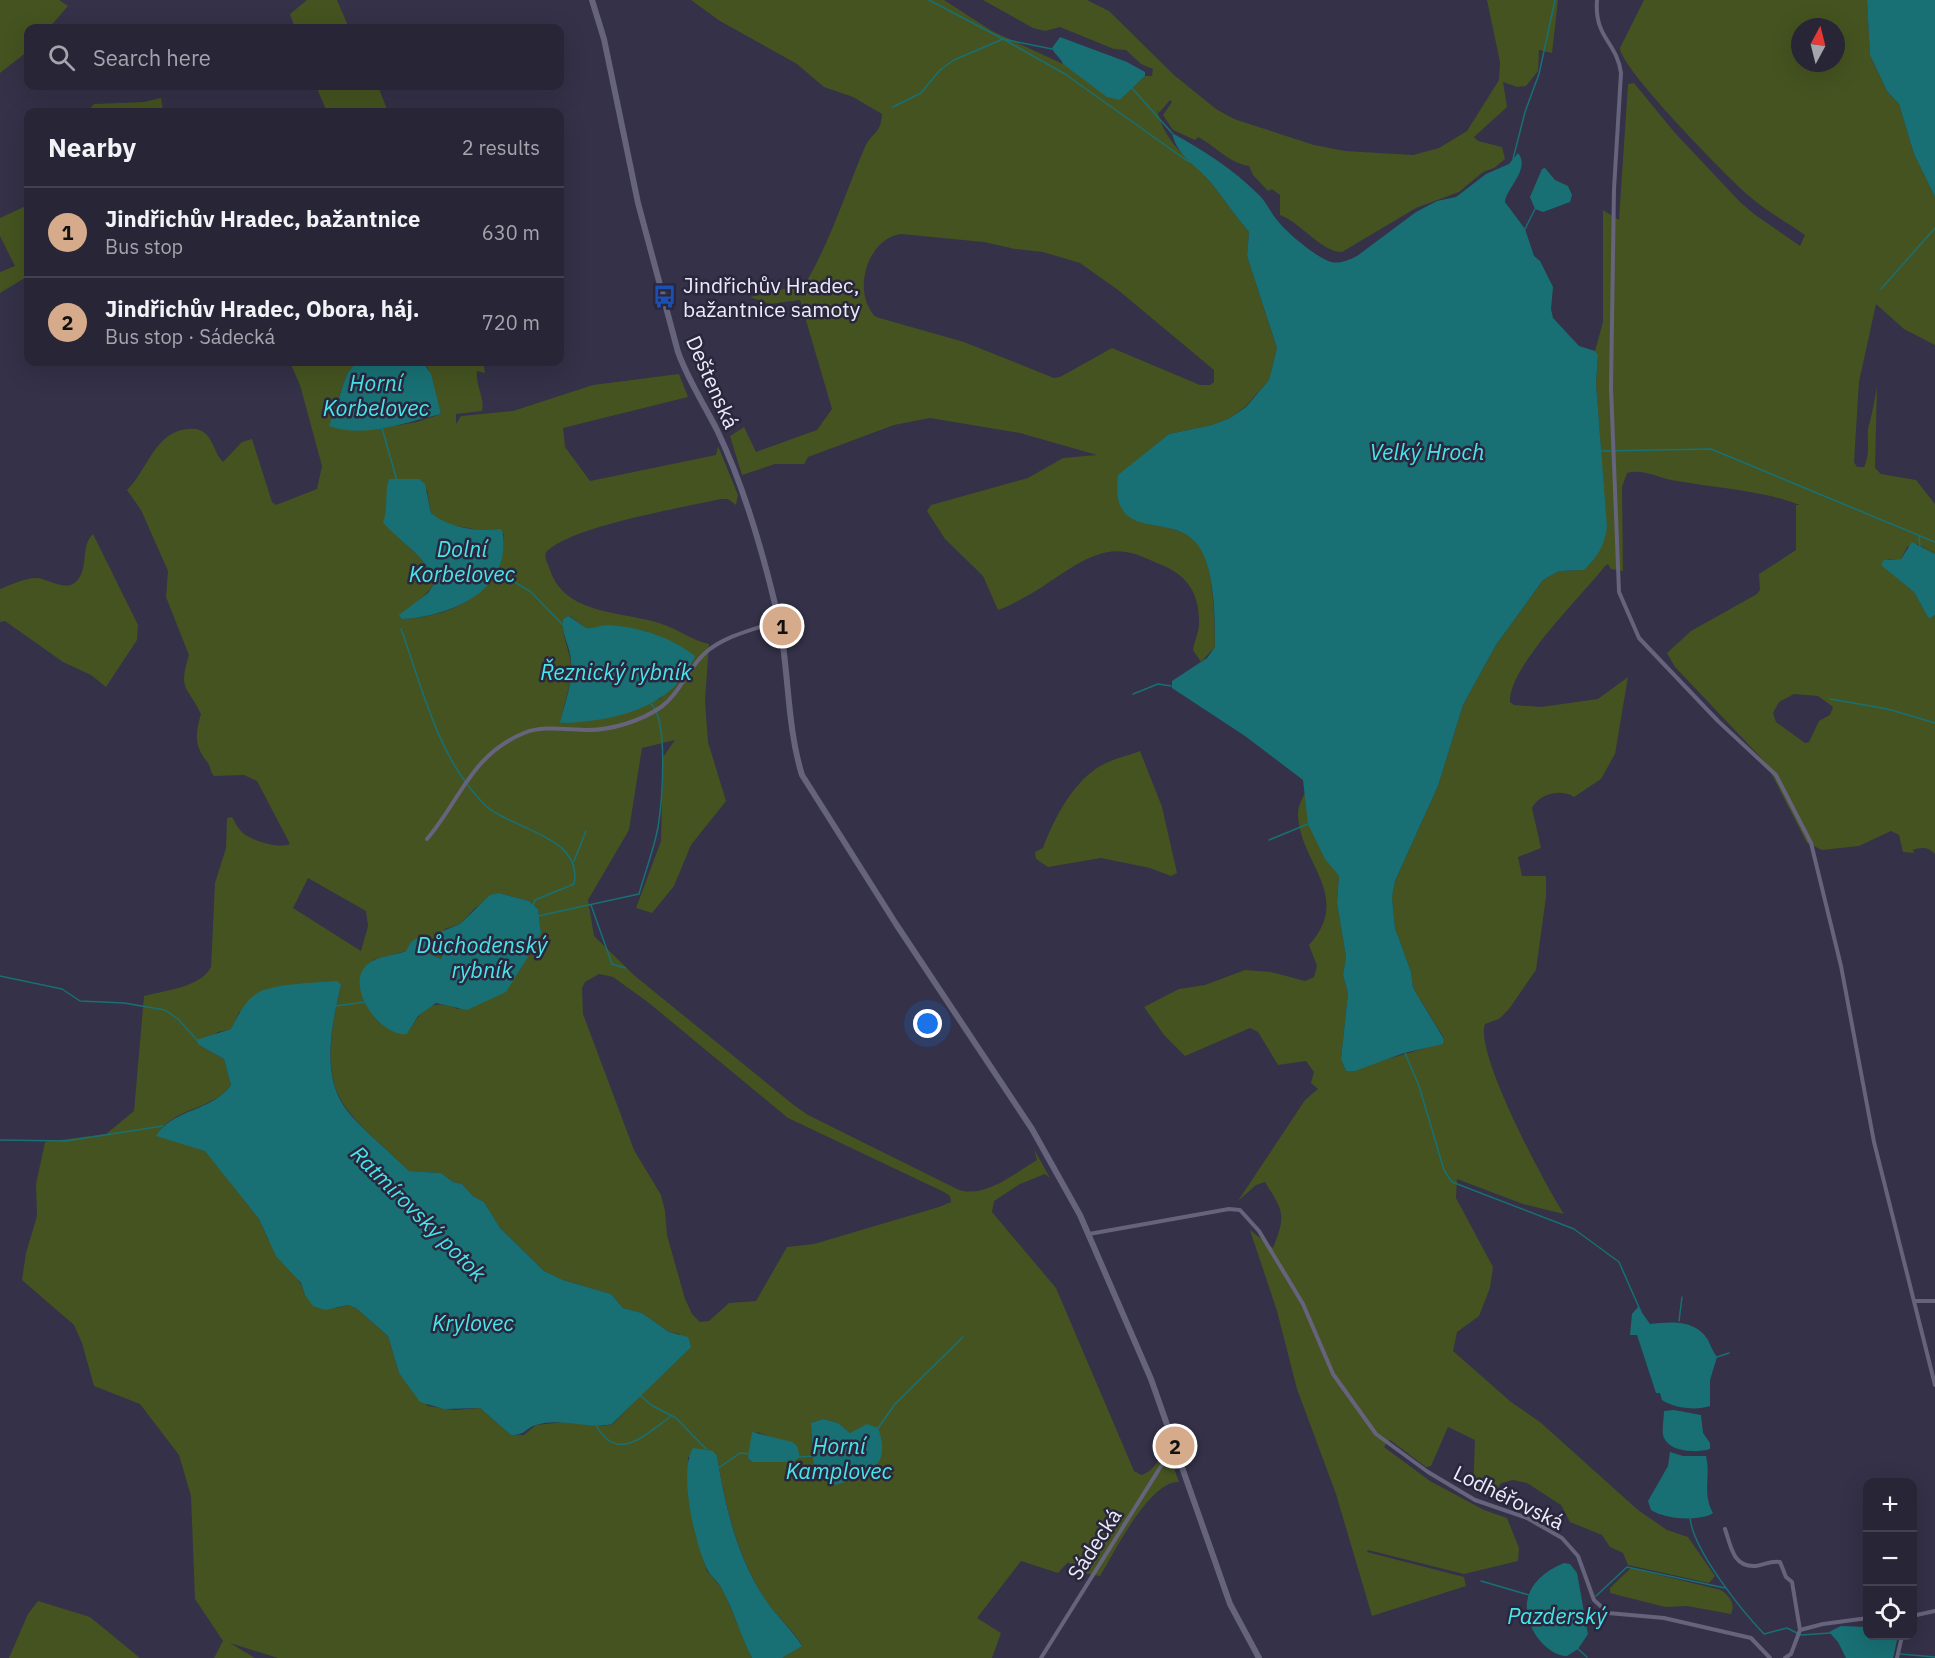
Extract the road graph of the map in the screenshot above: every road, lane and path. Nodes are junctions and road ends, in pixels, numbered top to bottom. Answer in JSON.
{"nodes":[{"id":1,"x":592,"y":0,"type":"edge"},
{"id":2,"x":1598,"y":0,"type":"edge"},
{"id":3,"x":779,"y":621,"type":"junction"},
{"id":4,"x":427,"y":839,"type":"dead end"},
{"id":5,"x":1088,"y":1234,"type":"junction"},
{"id":6,"x":1914,"y":1301,"type":"junction"},
{"id":7,"x":1935,"y":1301,"type":"edge"},
{"id":8,"x":1935,"y":1385,"type":"edge"},
{"id":9,"x":1173,"y":1447,"type":"junction"},
{"id":10,"x":1725,"y":1529,"type":"dead end"},
{"id":11,"x":1935,"y":1611,"type":"edge"},
{"id":12,"x":1917,"y":1615,"type":"edge"},
{"id":13,"x":1863,"y":1619,"type":"edge"},
{"id":14,"x":1800,"y":1630,"type":"junction"},
{"id":15,"x":1901,"y":1640,"type":"edge"},
{"id":16,"x":1041,"y":1658,"type":"edge"},
{"id":17,"x":1259,"y":1658,"type":"edge"},
{"id":18,"x":1770,"y":1658,"type":"edge"},
{"id":19,"x":1785,"y":1658,"type":"edge"},
{"id":20,"x":1897,"y":1658,"type":"edge"}],
"edges":[{"from":1,"to":3,"type":"main road","name":"Deštenská"},
{"from":2,"to":6,"type":"street"},
{"from":3,"to":4,"type":"street"},
{"from":3,"to":5,"type":"main road","name":"Deštenská"},
{"from":5,"to":9,"type":"main road","name":"Deštenská"},
{"from":5,"to":18,"type":"street","name":"Lodhéřovská"},
{"from":6,"to":7,"type":"street"},
{"from":6,"to":8,"type":"street"},
{"from":9,"to":16,"type":"street","name":"Sádecká"},
{"from":9,"to":17,"type":"main road","name":"Deštenská"},
{"from":10,"to":14,"type":"street"},
{"from":11,"to":12,"type":"street"},
{"from":13,"to":14,"type":"street"},
{"from":14,"to":19,"type":"street"},
{"from":15,"to":20,"type":"street"}]}
